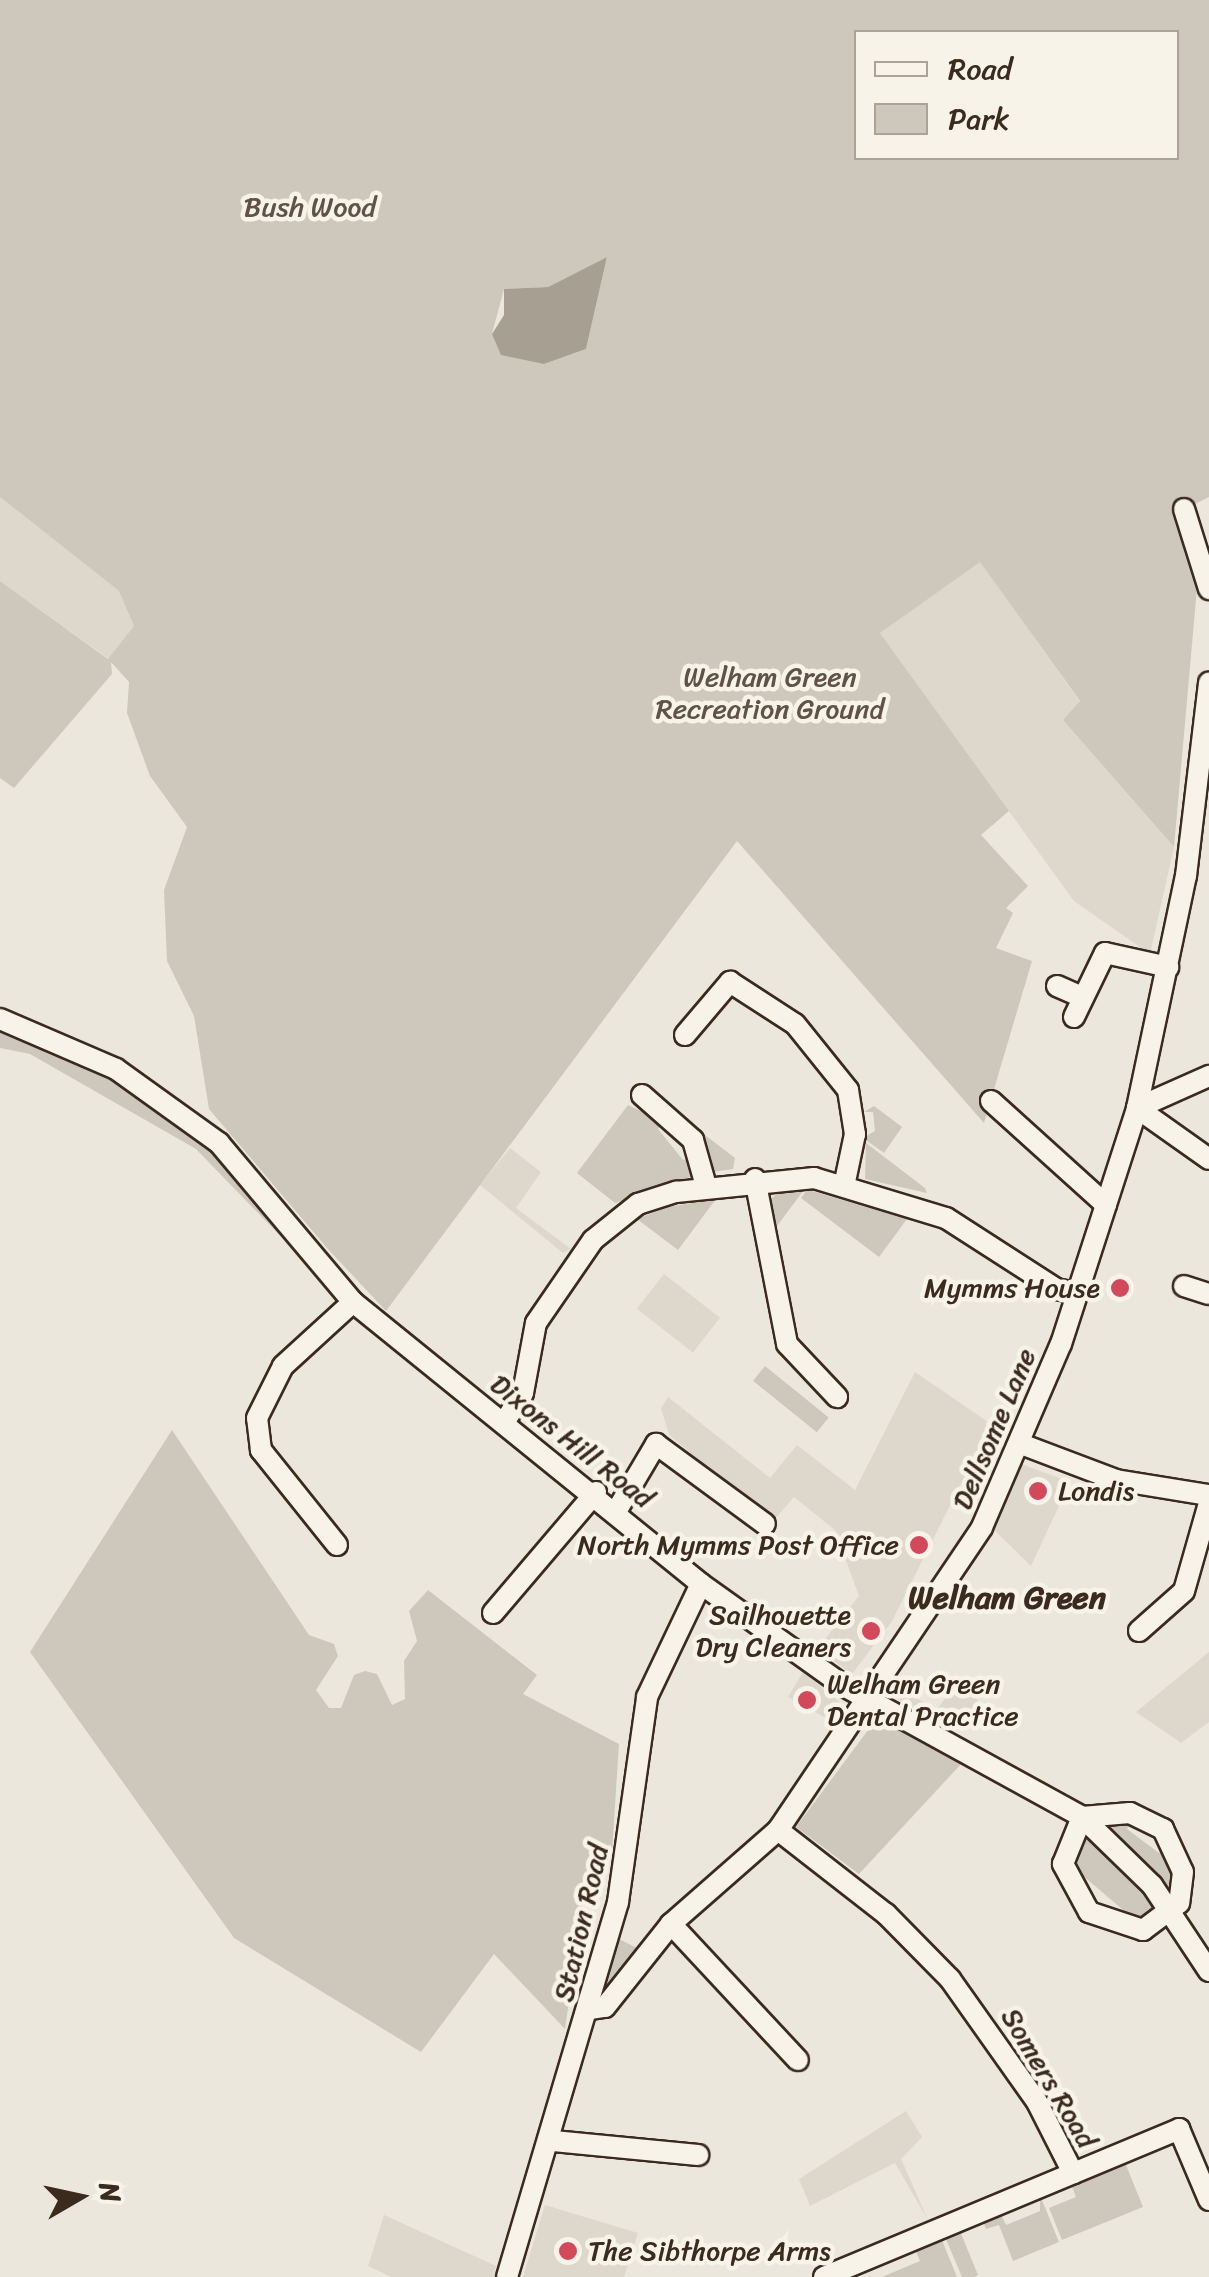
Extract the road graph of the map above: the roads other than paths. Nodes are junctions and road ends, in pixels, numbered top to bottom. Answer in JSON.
{"nodes":[{"id":1,"x":1184,"y":509,"type":"dead end"},
{"id":2,"x":1209,"y":589,"type":"edge"},
{"id":3,"x":1209,"y":682,"type":"edge"},
{"id":4,"x":1168,"y":967,"type":"junction"},
{"id":5,"x":1057,"y":986,"type":"dead end"},
{"id":6,"x":0,"y":1019,"type":"edge"},
{"id":7,"x":685,"y":1035,"type":"dead end"},
{"id":8,"x":1209,"y":1076,"type":"edge"},
{"id":9,"x":642,"y":1096,"type":"dead end"},
{"id":10,"x":991,"y":1101,"type":"dead end"},
{"id":11,"x":1137,"y":1108,"type":"junction"},
{"id":12,"x":1209,"y":1159,"type":"edge"},
{"id":13,"x":756,"y":1179,"type":"junction"},
{"id":14,"x":706,"y":1186,"type":"junction"},
{"id":15,"x":844,"y":1186,"type":"junction"},
{"id":16,"x":1106,"y":1205,"type":"junction"},
{"id":17,"x":1184,"y":1286,"type":"dead end"},
{"id":18,"x":1077,"y":1294,"type":"junction"},
{"id":19,"x":1209,"y":1294,"type":"edge"},
{"id":20,"x":353,"y":1302,"type":"junction"},
{"id":21,"x":837,"y":1397,"type":"dead end"},
{"id":22,"x":505,"y":1420,"type":"junction"},
{"id":23,"x":1021,"y":1444,"type":"junction"},
{"id":24,"x":596,"y":1492,"type":"junction"},
{"id":25,"x":1209,"y":1495,"type":"edge"},
{"id":26,"x":1209,"y":1503,"type":"edge"},
{"id":27,"x":618,"y":1510,"type":"junction"},
{"id":28,"x":765,"y":1524,"type":"dead end"},
{"id":29,"x":337,"y":1545,"type":"dead end"},
{"id":30,"x":701,"y":1584,"type":"junction"},
{"id":31,"x":492,"y":1613,"type":"dead end"},
{"id":32,"x":1139,"y":1631,"type":"dead end"},
{"id":33,"x":871,"y":1701,"type":"junction"},
{"id":34,"x":1082,"y":1817,"type":"junction"},
{"id":35,"x":778,"y":1830,"type":"junction"},
{"id":36,"x":1172,"y":1912,"type":"junction"},
{"id":37,"x":671,"y":1924,"type":"junction"},
{"id":38,"x":1209,"y":1971,"type":"edge"},
{"id":39,"x":590,"y":2009,"type":"junction"},
{"id":40,"x":798,"y":2060,"type":"dead end"},
{"id":41,"x":553,"y":2140,"type":"junction"},
{"id":42,"x":698,"y":2155,"type":"dead end"},
{"id":43,"x":1074,"y":2173,"type":"junction"},
{"id":44,"x":1209,"y":2200,"type":"edge"},
{"id":45,"x":507,"y":2277,"type":"edge"},
{"id":46,"x":824,"y":2277,"type":"edge"}],
"edges":[{"from":1,"to":2,"type":"street"},
{"from":3,"to":4,"type":"street","name":"Dellsome Lane"},
{"from":4,"to":5,"type":"street"},
{"from":4,"to":11,"type":"street","name":"Dellsome Lane"},
{"from":6,"to":20,"type":"street","name":"Dixons Hill Road"},
{"from":7,"to":15,"type":"street"},
{"from":8,"to":11,"type":"street"},
{"from":9,"to":14,"type":"street"},
{"from":10,"to":16,"type":"street"},
{"from":11,"to":12,"type":"street"},
{"from":11,"to":16,"type":"street","name":"Dellsome Lane"},
{"from":13,"to":14,"type":"street"},
{"from":13,"to":15,"type":"street"},
{"from":13,"to":21,"type":"street"},
{"from":14,"to":22,"type":"street"},
{"from":15,"to":18,"type":"street"},
{"from":16,"to":18,"type":"street","name":"Dellsome Lane"},
{"from":17,"to":19,"type":"street"},
{"from":18,"to":23,"type":"street","name":"Dellsome Lane"},
{"from":20,"to":22,"type":"street","name":"Dixons Hill Road"},
{"from":20,"to":29,"type":"street"},
{"from":22,"to":24,"type":"street","name":"Dixons Hill Road"},
{"from":23,"to":25,"type":"street"},
{"from":23,"to":33,"type":"street","name":"Dellsome Lane"},
{"from":24,"to":27,"type":"street","name":"Dixons Hill Road"},
{"from":24,"to":31,"type":"street"},
{"from":26,"to":32,"type":"street"},
{"from":27,"to":28,"type":"street"},
{"from":27,"to":30,"type":"street","name":"Dixons Hill Road"},
{"from":30,"to":33,"type":"street","name":"Dixons Hill Road"},
{"from":30,"to":39,"type":"street","name":"Station Road"},
{"from":33,"to":34,"type":"street","name":"Dixons Hill Road"},
{"from":33,"to":35,"type":"street","name":"Dellsome Lane"},
{"from":34,"to":36,"type":"street","name":"Dixons Hill Road"},
{"from":34,"to":36,"type":"street"},
{"from":34,"to":36,"type":"street"},
{"from":35,"to":37,"type":"street","name":"Dellsome Lane"},
{"from":35,"to":43,"type":"street","name":"Somers Road"},
{"from":36,"to":38,"type":"street","name":"Dixons Hill Road"},
{"from":37,"to":39,"type":"street","name":"Dellsome Lane"},
{"from":37,"to":40,"type":"street"},
{"from":39,"to":41,"type":"street","name":"Station Road"},
{"from":41,"to":42,"type":"street"},
{"from":41,"to":45,"type":"street","name":"Station Road"},
{"from":43,"to":44,"type":"street"},
{"from":43,"to":46,"type":"street","name":"Somers Road"}]}
